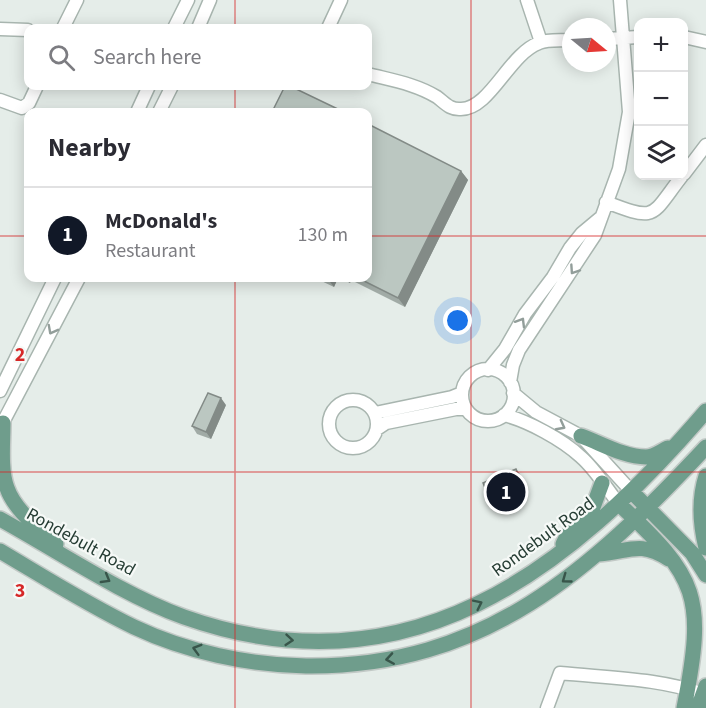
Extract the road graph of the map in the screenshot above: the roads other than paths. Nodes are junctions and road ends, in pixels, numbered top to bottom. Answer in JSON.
{"nodes":[{"id":1,"x":77,"y":0,"type":"edge"},
{"id":2,"x":188,"y":0,"type":"edge"},
{"id":3,"x":210,"y":0,"type":"edge"},
{"id":4,"x":341,"y":0,"type":"edge"},
{"id":5,"x":527,"y":0,"type":"edge"},
{"id":6,"x":621,"y":0,"type":"edge"},
{"id":7,"x":65,"y":24,"type":"edge"},
{"id":8,"x":176,"y":24,"type":"edge"},
{"id":9,"x":200,"y":24,"type":"edge"},
{"id":10,"x":330,"y":24,"type":"edge"},
{"id":11,"x":0,"y":29,"type":"edge"},
{"id":12,"x":24,"y":30,"type":"edge"},
{"id":13,"x":634,"y":37,"type":"edge"},
{"id":14,"x":616,"y":38,"type":"edge"},
{"id":15,"x":624,"y":38,"type":"junction"},
{"id":16,"x":688,"y":38,"type":"edge"},
{"id":17,"x":562,"y":41,"type":"edge"},
{"id":18,"x":541,"y":42,"type":"junction"},
{"id":19,"x":706,"y":42,"type":"edge"},
{"id":20,"x":372,"y":75,"type":"edge"},
{"id":21,"x":36,"y":90,"type":"edge"},
{"id":22,"x":147,"y":90,"type":"edge"},
{"id":23,"x":170,"y":90,"type":"edge"},
{"id":24,"x":0,"y":100,"type":"edge"},
{"id":25,"x":139,"y":108,"type":"edge"},
{"id":26,"x":161,"y":108,"type":"edge"},
{"id":27,"x":706,"y":144,"type":"edge"},
{"id":28,"x":688,"y":168,"type":"edge"},
{"id":29,"x":679,"y":180,"type":"edge"},
{"id":30,"x":606,"y":202,"type":"junction"},
{"id":31,"x":600,"y":218,"type":"junction"},
{"id":32,"x":53,"y":282,"type":"edge"},
{"id":33,"x":77,"y":282,"type":"edge"},
{"id":34,"x":488,"y":370,"type":"junction"},
{"id":35,"x":512,"y":387,"type":"junction"},
{"id":36,"x":0,"y":391,"type":"edge"},
{"id":37,"x":462,"y":393,"type":"junction"},
{"id":38,"x":466,"y":409,"type":"junction"},
{"id":39,"x":706,"y":411,"type":"edge"},
{"id":40,"x":375,"y":413,"type":"junction"},
{"id":41,"x":504,"y":415,"type":"junction"},
{"id":42,"x":1,"y":425,"type":"edge"},
{"id":43,"x":377,"y":429,"type":"junction"},
{"id":44,"x":581,"y":436,"type":"junction"},
{"id":45,"x":675,"y":444,"type":"junction"},
{"id":46,"x":706,"y":447,"type":"edge"},
{"id":47,"x":706,"y":476,"type":"edge"},
{"id":48,"x":602,"y":483,"type":"junction"},
{"id":49,"x":632,"y":492,"type":"junction"},
{"id":50,"x":619,"y":504,"type":"junction"},
{"id":51,"x":649,"y":509,"type":"junction"},
{"id":52,"x":0,"y":519,"type":"edge"},
{"id":53,"x":636,"y":521,"type":"junction"},
{"id":54,"x":706,"y":549,"type":"edge"},
{"id":55,"x":0,"y":551,"type":"edge"},
{"id":56,"x":599,"y":554,"type":"junction"},
{"id":57,"x":557,"y":555,"type":"junction"},
{"id":58,"x":70,"y":558,"type":"junction"},
{"id":59,"x":0,"y":562,"type":"edge"},
{"id":60,"x":684,"y":568,"type":"junction"},
{"id":61,"x":706,"y":575,"type":"edge"},
{"id":62,"x":58,"y":586,"type":"junction"},
{"id":63,"x":701,"y":694,"type":"edge"},
{"id":64,"x":547,"y":708,"type":"edge"},
{"id":65,"x":684,"y":708,"type":"edge"}],
"edges":[{"from":1,"to":7,"type":"street"},
{"from":2,"to":8,"type":"street"},
{"from":3,"to":9,"type":"street"},
{"from":4,"to":10,"type":"street"},
{"from":5,"to":18,"type":"street"},
{"from":6,"to":15,"type":"street"},
{"from":11,"to":12,"type":"street"},
{"from":13,"to":15,"type":"street"},
{"from":14,"to":15,"type":"street"},
{"from":15,"to":30,"type":"street"},
{"from":16,"to":19,"type":"street"},
{"from":17,"to":18,"type":"street"},
{"from":18,"to":20,"type":"street"},
{"from":21,"to":24,"type":"street"},
{"from":22,"to":25,"type":"street"},
{"from":23,"to":26,"type":"street"},
{"from":27,"to":28,"type":"street"},
{"from":29,"to":30,"type":"street"},
{"from":30,"to":31,"type":"street"},
{"from":34,"to":31,"type":"street","one_way":true},
{"from":31,"to":35,"type":"street","one_way":true},
{"from":32,"to":36,"type":"street"},
{"from":33,"to":42,"type":"street","one_way":true},
{"from":34,"to":35,"type":"street"},
{"from":34,"to":37,"type":"street"},
{"from":35,"to":41,"type":"street"},
{"from":35,"to":44,"type":"street","one_way":true},
{"from":37,"to":38,"type":"street"},
{"from":37,"to":40,"type":"street"},
{"from":38,"to":41,"type":"street"},
{"from":38,"to":43,"type":"street"},
{"from":39,"to":45,"type":"main road","name":"Rondebult Road"},
{"from":40,"to":43,"type":"street"},
{"from":40,"to":43,"type":"street"},
{"from":41,"to":48,"type":"street"},
{"from":42,"to":58,"type":"main road"},
{"from":44,"to":45,"type":"main road"},
{"from":44,"to":49,"type":"street"},
{"from":45,"to":49,"type":"main road","name":"Rondebult Road"},
{"from":46,"to":51,"type":"main road"},
{"from":47,"to":54,"type":"main road"},
{"from":48,"to":50,"type":"street"},
{"from":48,"to":57,"type":"main road"},
{"from":49,"to":50,"type":"main road","name":"Rondebult Road"},
{"from":49,"to":51,"type":"main road"},
{"from":50,"to":53,"type":"main road"},
{"from":50,"to":57,"type":"main road","name":"Rondebult Road"},
{"from":51,"to":53,"type":"main road"},
{"from":51,"to":61,"type":"main road"},
{"from":52,"to":58,"type":"main road","name":"Rondebult Road"},
{"from":53,"to":56,"type":"main road"},
{"from":53,"to":60,"type":"main road"},
{"from":55,"to":62,"type":"main road"},
{"from":56,"to":60,"type":"main road"},
{"from":56,"to":62,"type":"main road","one_way":true},
{"from":58,"to":57,"type":"main road","name":"Rondebult Road","one_way":true},
{"from":59,"to":62,"type":"main road"},
{"from":60,"to":63,"type":"main road"},
{"from":63,"to":64,"type":"street"},
{"from":63,"to":65,"type":"main road"}]}
